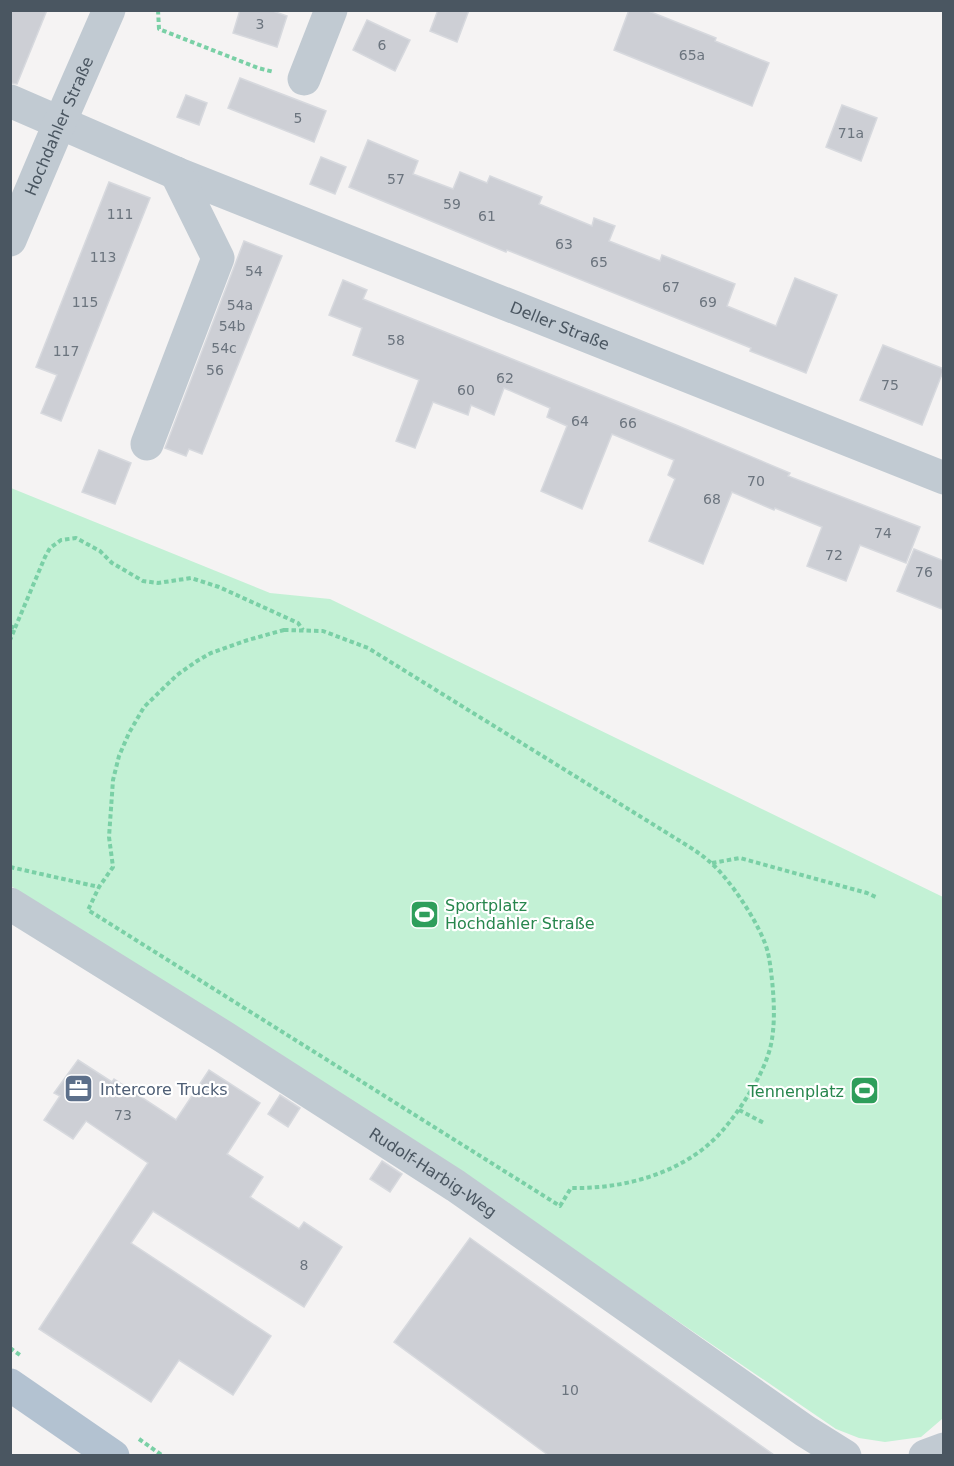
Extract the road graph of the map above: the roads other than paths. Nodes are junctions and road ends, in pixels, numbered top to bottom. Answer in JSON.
{"nodes":[{"id":1,"x":109,"y":10,"type":"edge"},
{"id":2,"x":331,"y":10,"type":"edge"},
{"id":3,"x":304,"y":79,"type":"road end"},
{"id":4,"x":10,"y":101,"type":"edge"},
{"id":5,"x":60,"y":122,"type":"junction"},
{"id":6,"x":176,"y":173,"type":"junction"},
{"id":7,"x":10,"y":240,"type":"edge"},
{"id":8,"x":147,"y":444,"type":"dead end"},
{"id":9,"x":944,"y":478,"type":"edge"},
{"id":10,"x":10,"y":904,"type":"edge"},
{"id":11,"x":10,"y":1385,"type":"edge"},
{"id":12,"x":944,"y":1449,"type":"edge"},
{"id":13,"x":113,"y":1455,"type":"edge"},
{"id":14,"x":845,"y":1455,"type":"edge"},
{"id":15,"x":925,"y":1455,"type":"edge"}],
"edges":[{"from":1,"to":5,"type":"street","name":"Hochdahler Straße"},
{"from":2,"to":3,"type":"street"},
{"from":4,"to":5,"type":"street","name":"Deller Straße"},
{"from":5,"to":6,"type":"street","name":"Deller Straße"},
{"from":5,"to":7,"type":"street","name":"Hochdahler Straße"},
{"from":6,"to":8,"type":"street"},
{"from":6,"to":9,"type":"street","name":"Deller Straße"},
{"from":10,"to":14,"type":"street","name":"Rudolf-Harbig-Weg"},
{"from":11,"to":13,"type":"main road"},
{"from":12,"to":15,"type":"street"}]}
